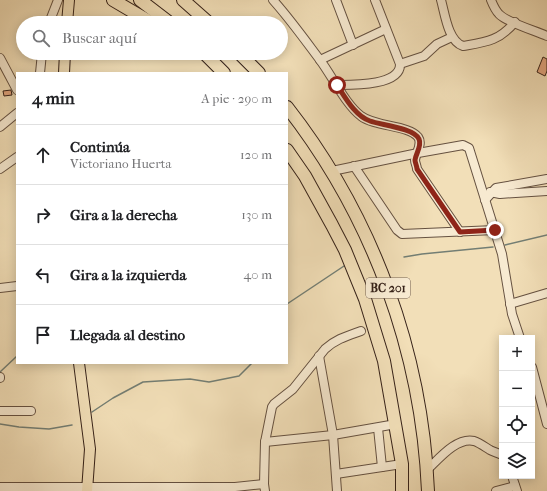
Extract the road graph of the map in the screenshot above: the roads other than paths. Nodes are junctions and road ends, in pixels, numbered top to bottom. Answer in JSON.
{"nodes":[{"id":1,"x":58,"y":0,"type":"edge"},
{"id":2,"x":69,"y":0,"type":"edge"},
{"id":3,"x":112,"y":0,"type":"edge"},
{"id":4,"x":140,"y":0,"type":"edge"},
{"id":5,"x":183,"y":0,"type":"edge"},
{"id":6,"x":273,"y":0,"type":"edge"},
{"id":7,"x":282,"y":0,"type":"edge"},
{"id":8,"x":336,"y":0,"type":"edge"},
{"id":9,"x":375,"y":0,"type":"edge"},
{"id":10,"x":441,"y":0,"type":"edge"},
{"id":11,"x":491,"y":0,"type":"edge"},
{"id":12,"x":282,"y":11,"type":"junction"},
{"id":13,"x":52,"y":16,"type":"edge"},
{"id":14,"x":68,"y":16,"type":"edge"},
{"id":15,"x":140,"y":16,"type":"edge"},
{"id":16,"x":161,"y":16,"type":"edge"},
{"id":17,"x":201,"y":16,"type":"edge"},
{"id":18,"x":286,"y":16,"type":"edge"},
{"id":19,"x":288,"y":19,"type":"edge"},
{"id":20,"x":515,"y":22,"type":"junction"},
{"id":21,"x":386,"y":30,"type":"junction"},
{"id":22,"x":547,"y":36,"type":"edge"},
{"id":23,"x":452,"y":37,"type":"junction"},
{"id":24,"x":353,"y":45,"type":"junction"},
{"id":25,"x":0,"y":58,"type":"edge"},
{"id":26,"x":41,"y":60,"type":"edge"},
{"id":27,"x":65,"y":60,"type":"edge"},
{"id":28,"x":211,"y":60,"type":"edge"},
{"id":29,"x":246,"y":60,"type":"edge"},
{"id":30,"x":320,"y":60,"type":"junction"},
{"id":31,"x":400,"y":66,"type":"junction"},
{"id":32,"x":40,"y":72,"type":"edge"},
{"id":33,"x":64,"y":72,"type":"edge"},
{"id":34,"x":223,"y":72,"type":"edge"},
{"id":35,"x":258,"y":72,"type":"edge"},
{"id":36,"x":337,"y":85,"type":"junction"},
{"id":37,"x":16,"y":88,"type":"edge"},
{"id":38,"x":288,"y":108,"type":"edge"},
{"id":39,"x":16,"y":114,"type":"edge"},
{"id":40,"x":0,"y":127,"type":"edge"},
{"id":41,"x":288,"y":151,"type":"edge"},
{"id":42,"x":418,"y":153,"type":"junction"},
{"id":43,"x":16,"y":158,"type":"edge"},
{"id":44,"x":354,"y":166,"type":"junction"},
{"id":45,"x":0,"y":169,"type":"edge"},
{"id":46,"x":332,"y":171,"type":"junction"},
{"id":47,"x":547,"y":180,"type":"edge"},
{"id":48,"x":547,"y":191,"type":"edge"},
{"id":49,"x":490,"y":192,"type":"junction"},
{"id":50,"x":485,"y":200,"type":"junction"},
{"id":51,"x":495,"y":230,"type":"junction"},
{"id":52,"x":460,"y":232,"type":"junction"},
{"id":53,"x":16,"y":286,"type":"edge"},
{"id":54,"x":0,"y":288,"type":"edge"},
{"id":55,"x":547,"y":293,"type":"edge"},
{"id":56,"x":510,"y":304,"type":"junction"},
{"id":57,"x":361,"y":331,"type":"dead end"},
{"id":58,"x":519,"y":335,"type":"edge"},
{"id":59,"x":319,"y":356,"type":"junction"},
{"id":60,"x":79,"y":364,"type":"edge"},
{"id":61,"x":533,"y":371,"type":"edge"},
{"id":62,"x":0,"y":411,"type":"edge"},
{"id":63,"x":31,"y":411,"type":"dead end"},
{"id":64,"x":396,"y":424,"type":"junction"},
{"id":65,"x":547,"y":424,"type":"edge"},
{"id":66,"x":378,"y":428,"type":"junction"},
{"id":67,"x":333,"y":435,"type":"junction"},
{"id":68,"x":265,"y":442,"type":"junction"},
{"id":69,"x":499,"y":454,"type":"edge"},
{"id":70,"x":402,"y":464,"type":"junction"},
{"id":71,"x":382,"y":467,"type":"junction"},
{"id":72,"x":427,"y":470,"type":"junction"},
{"id":73,"x":336,"y":474,"type":"junction"},
{"id":74,"x":0,"y":487,"type":"edge"},
{"id":75,"x":264,"y":488,"type":"edge"},
{"id":76,"x":516,"y":488,"type":"edge"},
{"id":77,"x":87,"y":489,"type":"edge"},
{"id":78,"x":235,"y":489,"type":"edge"},
{"id":79,"x":337,"y":491,"type":"edge"},
{"id":80,"x":397,"y":491,"type":"edge"},
{"id":81,"x":402,"y":491,"type":"edge"},
{"id":82,"x":428,"y":491,"type":"edge"},
{"id":83,"x":496,"y":491,"type":"edge"}],
"edges":[{"from":1,"to":13,"type":"street"},
{"from":2,"to":14,"type":"main road"},
{"from":3,"to":15,"type":"highway"},
{"from":4,"to":16,"type":"highway"},
{"from":5,"to":17,"type":"highway"},
{"from":6,"to":12,"type":"street"},
{"from":7,"to":12,"type":"street"},
{"from":8,"to":24,"type":"street"},
{"from":9,"to":21,"type":"street"},
{"from":10,"to":23,"type":"street"},
{"from":11,"to":20,"type":"street"},
{"from":12,"to":18,"type":"street"},
{"from":19,"to":30,"type":"street"},
{"from":20,"to":22,"type":"street"},
{"from":20,"to":23,"type":"street"},
{"from":21,"to":24,"type":"street"},
{"from":21,"to":31,"type":"street"},
{"from":23,"to":31,"type":"street"},
{"from":24,"to":30,"type":"street"},
{"from":25,"to":37,"type":"street"},
{"from":26,"to":32,"type":"street"},
{"from":27,"to":33,"type":"main road"},
{"from":28,"to":34,"type":"highway"},
{"from":29,"to":35,"type":"highway"},
{"from":30,"to":36,"type":"street"},
{"from":31,"to":36,"type":"street"},
{"from":36,"to":42,"type":"street"},
{"from":38,"to":46,"type":"highway","number":"BC 201"},
{"from":39,"to":40,"type":"street"},
{"from":41,"to":64,"type":"highway","number":"BC 201"},
{"from":42,"to":44,"type":"street"},
{"from":42,"to":50,"type":"street"},
{"from":42,"to":52,"type":"street"},
{"from":43,"to":45,"type":"street"},
{"from":44,"to":46,"type":"street"},
{"from":44,"to":52,"type":"street"},
{"from":46,"to":72,"type":"highway","number":"BC 201"},
{"from":47,"to":49,"type":"street"},
{"from":48,"to":49,"type":"street"},
{"from":49,"to":50,"type":"street"},
{"from":50,"to":51,"type":"street"},
{"from":51,"to":52,"type":"street"},
{"from":51,"to":56,"type":"street"},
{"from":53,"to":54,"type":"street"},
{"from":55,"to":56,"type":"street"},
{"from":56,"to":58,"type":"street"},
{"from":57,"to":59,"type":"street"},
{"from":59,"to":67,"type":"street"},
{"from":59,"to":68,"type":"street"},
{"from":60,"to":77,"type":"main road"},
{"from":61,"to":65,"type":"street"},
{"from":62,"to":63,"type":"street"},
{"from":64,"to":66,"type":"street"},
{"from":64,"to":70,"type":"highway","number":"BC 201"},
{"from":66,"to":67,"type":"street"},
{"from":66,"to":71,"type":"street"},
{"from":67,"to":68,"type":"street"},
{"from":67,"to":73,"type":"street"},
{"from":68,"to":75,"type":"street"},
{"from":69,"to":72,"type":"street"},
{"from":70,"to":71,"type":"street"},
{"from":70,"to":80,"type":"highway"},
{"from":70,"to":81,"type":"highway","number":"BC 201"},
{"from":71,"to":73,"type":"street"},
{"from":72,"to":82,"type":"highway","number":"BC 201"},
{"from":73,"to":79,"type":"street"},
{"from":74,"to":77,"type":"street"},
{"from":75,"to":78,"type":"street"},
{"from":76,"to":83,"type":"street"},
{"from":77,"to":78,"type":"street"}]}
